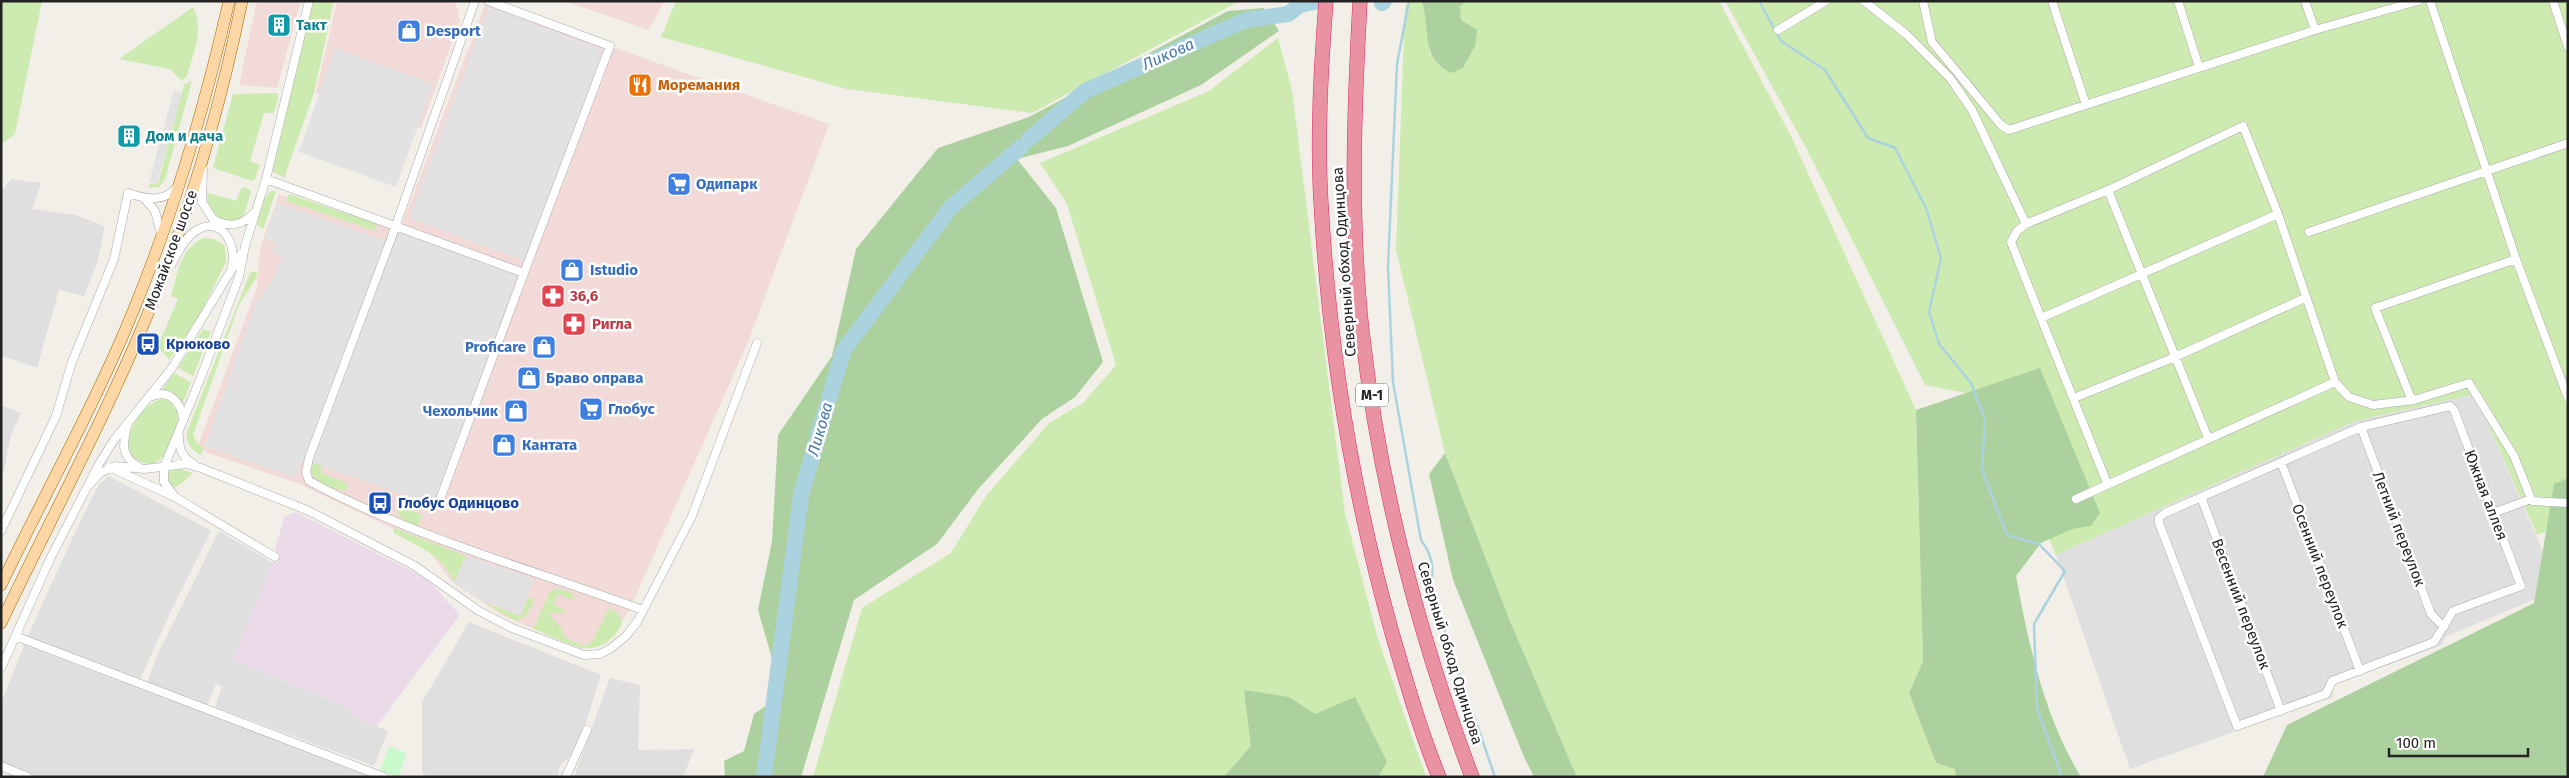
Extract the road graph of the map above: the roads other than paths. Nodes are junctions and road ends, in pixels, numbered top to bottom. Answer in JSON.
{"nodes":[{"id":1,"x":229,"y":1,"type":"edge"},
{"id":2,"x":242,"y":1,"type":"edge"},
{"id":3,"x":310,"y":1,"type":"edge"},
{"id":4,"x":475,"y":1,"type":"edge"},
{"id":5,"x":488,"y":1,"type":"edge"},
{"id":6,"x":1326,"y":1,"type":"edge"},
{"id":7,"x":1360,"y":1,"type":"edge"},
{"id":8,"x":1826,"y":1,"type":"edge"},
{"id":9,"x":1864,"y":1,"type":"edge"},
{"id":10,"x":1923,"y":1,"type":"edge"},
{"id":11,"x":2052,"y":1,"type":"edge"},
{"id":12,"x":2178,"y":1,"type":"edge"},
{"id":13,"x":2305,"y":1,"type":"edge"},
{"id":14,"x":2418,"y":1,"type":"edge"},
{"id":15,"x":2430,"y":1,"type":"edge"},
{"id":16,"x":2553,"y":1,"type":"edge"},
{"id":17,"x":1778,"y":30,"type":"dead end"},
{"id":18,"x":2315,"y":30,"type":"junction"},
{"id":19,"x":2568,"y":47,"type":"edge"},
{"id":20,"x":2200,"y":67,"type":"junction"},
{"id":21,"x":2086,"y":105,"type":"junction"},
{"id":22,"x":2568,"y":143,"type":"edge"},
{"id":23,"x":204,"y":157,"type":"junction"},
{"id":24,"x":2488,"y":172,"type":"junction"},
{"id":25,"x":266,"y":179,"type":"junction"},
{"id":26,"x":180,"y":184,"type":"junction"},
{"id":27,"x":2108,"y":190,"type":"junction"},
{"id":28,"x":144,"y":198,"type":"junction"},
{"id":29,"x":256,"y":210,"type":"junction"},
{"id":30,"x":2278,"y":214,"type":"junction"},
{"id":31,"x":2026,"y":224,"type":"junction"},
{"id":32,"x":396,"y":225,"type":"junction"},
{"id":33,"x":2309,"y":232,"type":"dead end"},
{"id":34,"x":162,"y":237,"type":"junction"},
{"id":35,"x":245,"y":246,"type":"junction"},
{"id":36,"x":2516,"y":259,"type":"junction"},
{"id":37,"x":524,"y":273,"type":"junction"},
{"id":38,"x":230,"y":274,"type":"junction"},
{"id":39,"x":2142,"y":274,"type":"junction"},
{"id":40,"x":159,"y":286,"type":"junction"},
{"id":41,"x":2305,"y":298,"type":"junction"},
{"id":42,"x":2041,"y":318,"type":"junction"},
{"id":43,"x":757,"y":343,"type":"dead end"},
{"id":44,"x":2175,"y":357,"type":"junction"},
{"id":45,"x":2334,"y":382,"type":"junction"},
{"id":46,"x":148,"y":398,"type":"junction"},
{"id":47,"x":2074,"y":398,"type":"junction"},
{"id":48,"x":2568,"y":398,"type":"edge"},
{"id":49,"x":2414,"y":400,"type":"junction"},
{"id":50,"x":183,"y":423,"type":"junction"},
{"id":51,"x":127,"y":424,"type":"junction"},
{"id":52,"x":2361,"y":427,"type":"junction"},
{"id":53,"x":179,"y":433,"type":"junction"},
{"id":54,"x":2208,"y":438,"type":"junction"},
{"id":55,"x":2281,"y":462,"type":"junction"},
{"id":56,"x":109,"y":467,"type":"junction"},
{"id":57,"x":164,"y":467,"type":"junction"},
{"id":58,"x":201,"y":468,"type":"junction"},
{"id":59,"x":144,"y":469,"type":"junction"},
{"id":60,"x":2108,"y":483,"type":"junction"},
{"id":61,"x":88,"y":486,"type":"junction"},
{"id":62,"x":174,"y":497,"type":"junction"},
{"id":63,"x":2200,"y":497,"type":"junction"},
{"id":64,"x":2076,"y":499,"type":"dead end"},
{"id":65,"x":2531,"y":499,"type":"junction"},
{"id":66,"x":439,"y":502,"type":"dead end"},
{"id":67,"x":2568,"y":503,"type":"edge"},
{"id":68,"x":2493,"y":513,"type":"junction"},
{"id":69,"x":1,"y":531,"type":"edge"},
{"id":70,"x":275,"y":557,"type":"dead end"},
{"id":71,"x":1,"y":585,"type":"edge"},
{"id":72,"x":643,"y":610,"type":"junction"},
{"id":73,"x":1,"y":623,"type":"edge"},
{"id":74,"x":2444,"y":627,"type":"junction"},
{"id":75,"x":15,"y":636,"type":"junction"},
{"id":76,"x":1,"y":668,"type":"edge"},
{"id":77,"x":2360,"y":670,"type":"junction"},
{"id":78,"x":2281,"y":711,"type":"junction"},
{"id":79,"x":587,"y":730,"type":"dead end"},
{"id":80,"x":1,"y":766,"type":"edge"},
{"id":81,"x":28,"y":777,"type":"edge"},
{"id":82,"x":384,"y":777,"type":"edge"},
{"id":83,"x":566,"y":777,"type":"edge"},
{"id":84,"x":1439,"y":777,"type":"edge"},
{"id":85,"x":1472,"y":777,"type":"edge"}],
"edges":[{"from":1,"to":26,"type":"main road","name":"Можайское шоссе"},
{"from":2,"to":23,"type":"main road","name":"Можайское шоссе"},
{"from":3,"to":25,"type":"street"},
{"from":4,"to":32,"type":"street"},
{"from":5,"to":37,"type":"street"},
{"from":6,"to":84,"type":"highway","name":"Северный обход Одинцова","number":"М-1"},
{"from":7,"to":85,"type":"highway","name":"Северный обход Одинцова","number":"М-1"},
{"from":8,"to":17,"type":"street"},
{"from":9,"to":31,"type":"street"},
{"from":10,"to":21,"type":"street"},
{"from":11,"to":21,"type":"street"},
{"from":12,"to":20,"type":"street"},
{"from":13,"to":18,"type":"street"},
{"from":14,"to":18,"type":"street"},
{"from":15,"to":24,"type":"street"},
{"from":16,"to":19,"type":"street"},
{"from":18,"to":20,"type":"street"},
{"from":20,"to":21,"type":"street"},
{"from":22,"to":24,"type":"street"},
{"from":23,"to":29,"type":"street"},
{"from":23,"to":40,"type":"main road","name":"Можайское шоссе"},
{"from":24,"to":33,"type":"street"},
{"from":24,"to":36,"type":"street"},
{"from":25,"to":29,"type":"street"},
{"from":25,"to":32,"type":"street"},
{"from":26,"to":28,"type":"street"},
{"from":26,"to":34,"type":"main road","name":"Можайское шоссе"},
{"from":27,"to":30,"type":"street"},
{"from":27,"to":31,"type":"street"},
{"from":27,"to":39,"type":"street"},
{"from":28,"to":34,"type":"street"},
{"from":28,"to":69,"type":"street"},
{"from":29,"to":35,"type":"street"},
{"from":30,"to":39,"type":"street"},
{"from":30,"to":41,"type":"street"},
{"from":31,"to":42,"type":"street"},
{"from":32,"to":37,"type":"street"},
{"from":32,"to":72,"type":"street"},
{"from":34,"to":71,"type":"main road","name":"Можайское шоссе"},
{"from":35,"to":38,"type":"street"},
{"from":35,"to":50,"type":"street"},
{"from":36,"to":48,"type":"street"},
{"from":36,"to":49,"type":"street"},
{"from":37,"to":66,"type":"street"},
{"from":38,"to":40,"type":"street"},
{"from":38,"to":46,"type":"street"},
{"from":39,"to":42,"type":"street"},
{"from":39,"to":44,"type":"street"},
{"from":40,"to":73,"type":"main road","name":"Можайское шоссе"},
{"from":41,"to":44,"type":"street"},
{"from":41,"to":45,"type":"street"},
{"from":42,"to":47,"type":"street"},
{"from":43,"to":72,"type":"street"},
{"from":44,"to":47,"type":"street"},
{"from":44,"to":54,"type":"street"},
{"from":45,"to":49,"type":"street"},
{"from":45,"to":54,"type":"street"},
{"from":46,"to":50,"type":"street"},
{"from":46,"to":51,"type":"street"},
{"from":47,"to":60,"type":"street"},
{"from":49,"to":65,"type":"street"},
{"from":50,"to":53,"type":"street"},
{"from":51,"to":59,"type":"street"},
{"from":51,"to":61,"type":"street"},
{"from":52,"to":55,"type":"street"},
{"from":52,"to":68,"type":"street","name":"Южная аллея"},
{"from":52,"to":74,"type":"street","name":"Летний переулок"},
{"from":53,"to":57,"type":"street"},
{"from":53,"to":58,"type":"street"},
{"from":54,"to":60,"type":"street"},
{"from":55,"to":63,"type":"street"},
{"from":55,"to":77,"type":"street","name":"Осенний переулок"},
{"from":56,"to":59,"type":"street"},
{"from":56,"to":61,"type":"street"},
{"from":56,"to":62,"type":"street"},
{"from":57,"to":58,"type":"street"},
{"from":57,"to":59,"type":"street"},
{"from":57,"to":62,"type":"street"},
{"from":58,"to":72,"type":"street"},
{"from":60,"to":64,"type":"street"},
{"from":61,"to":75,"type":"street"},
{"from":62,"to":70,"type":"street"},
{"from":63,"to":78,"type":"street","name":"Весенний переулок"},
{"from":63,"to":78,"type":"street"},
{"from":65,"to":67,"type":"street"},
{"from":65,"to":68,"type":"street"},
{"from":68,"to":74,"type":"street","name":"Южная аллея"},
{"from":74,"to":77,"type":"street"},
{"from":75,"to":76,"type":"street"},
{"from":75,"to":82,"type":"street"},
{"from":77,"to":78,"type":"street"},
{"from":79,"to":83,"type":"street"},
{"from":80,"to":81,"type":"street"}]}
